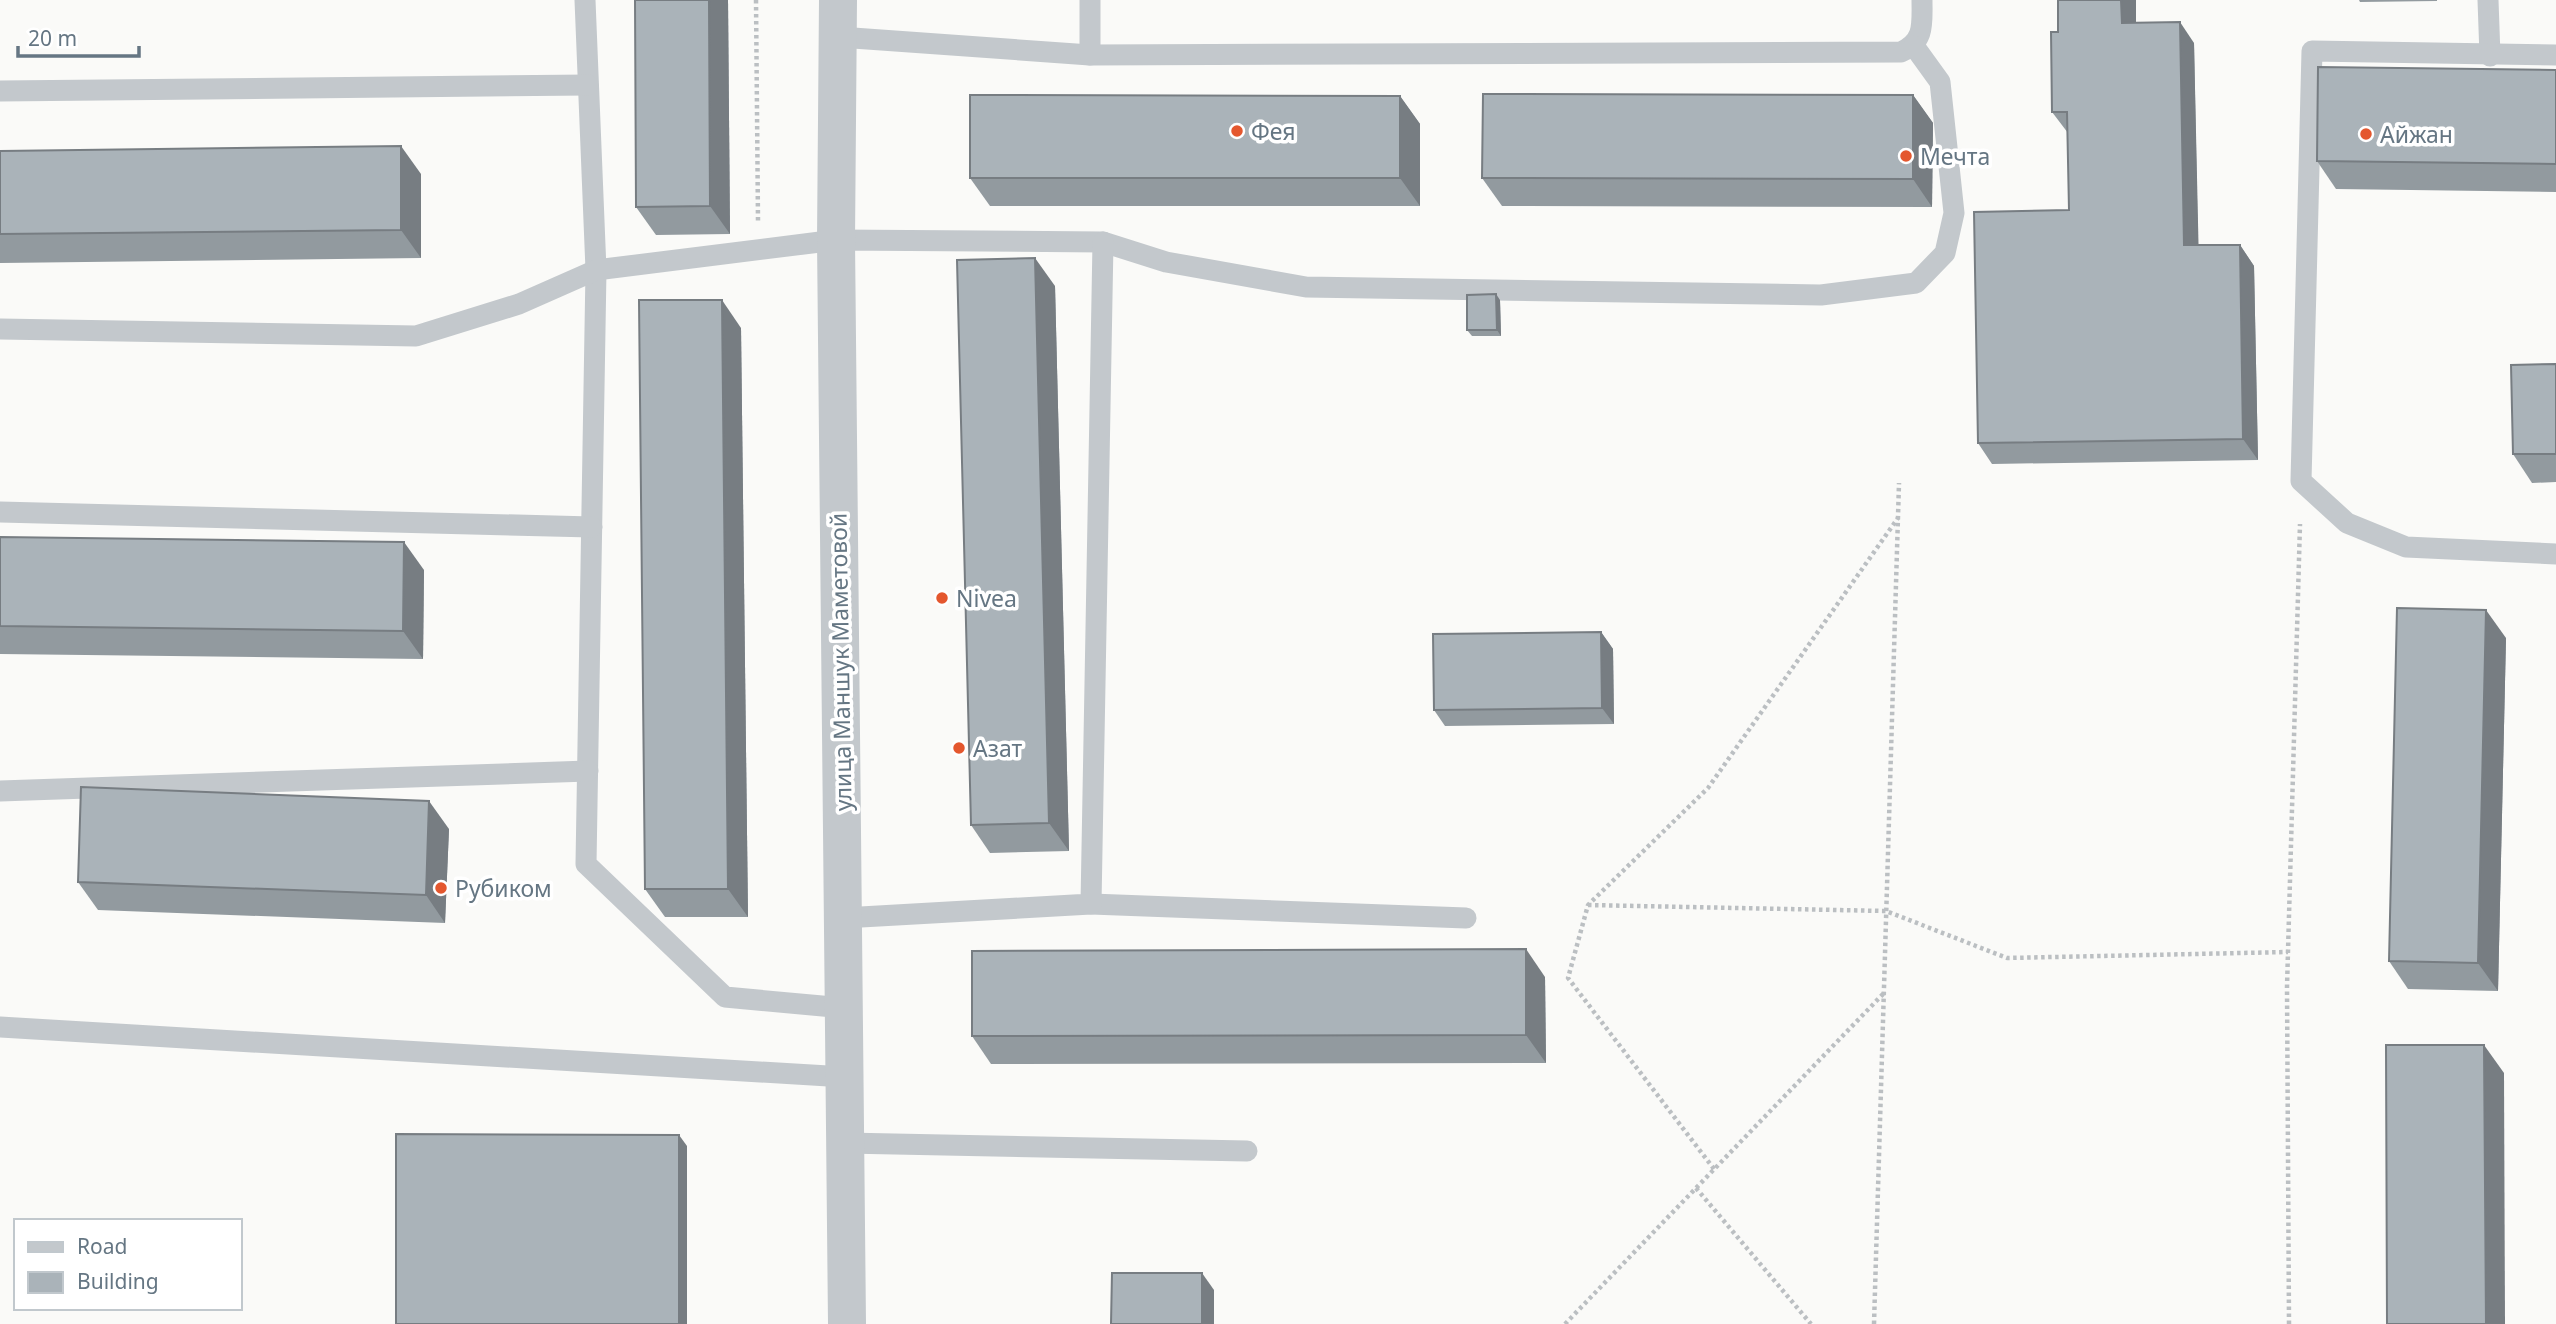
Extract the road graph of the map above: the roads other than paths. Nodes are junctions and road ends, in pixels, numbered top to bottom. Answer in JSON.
{"nodes":[{"id":1,"x":585,"y":0,"type":"edge"},
{"id":2,"x":1090,"y":0,"type":"edge"},
{"id":3,"x":1922,"y":0,"type":"edge"},
{"id":4,"x":2488,"y":0,"type":"edge"},
{"id":5,"x":838,"y":19,"type":"edge"},
{"id":6,"x":1914,"y":46,"type":"junction"},
{"id":7,"x":1090,"y":55,"type":"junction"},
{"id":8,"x":2556,"y":55,"type":"edge"},
{"id":9,"x":2490,"y":56,"type":"junction"},
{"id":10,"x":588,"y":85,"type":"junction"},
{"id":11,"x":0,"y":91,"type":"edge"},
{"id":12,"x":836,"y":240,"type":"junction"},
{"id":13,"x":1102,"y":242,"type":"junction"},
{"id":14,"x":597,"y":270,"type":"junction"},
{"id":15,"x":0,"y":328,"type":"edge"},
{"id":16,"x":0,"y":512,"type":"edge"},
{"id":17,"x":592,"y":527,"type":"junction"},
{"id":18,"x":2556,"y":554,"type":"edge"},
{"id":19,"x":588,"y":771,"type":"junction"},
{"id":20,"x":0,"y":791,"type":"edge"},
{"id":21,"x":1091,"y":904,"type":"junction"},
{"id":22,"x":843,"y":918,"type":"junction"},
{"id":23,"x":1466,"y":918,"type":"dead end"},
{"id":24,"x":844,"y":1008,"type":"junction"},
{"id":25,"x":0,"y":1027,"type":"edge"},
{"id":26,"x":845,"y":1077,"type":"junction"},
{"id":27,"x":845,"y":1143,"type":"junction"},
{"id":28,"x":1247,"y":1151,"type":"dead end"},
{"id":29,"x":847,"y":1324,"type":"edge"}],
"edges":[{"from":1,"to":10,"type":"lane"},
{"from":2,"to":7,"type":"lane"},
{"from":3,"to":6,"type":"lane"},
{"from":4,"to":9,"type":"lane"},
{"from":5,"to":7,"type":"lane"},
{"from":5,"to":12,"type":"street","name":"улица Маншук Маметовой"},
{"from":6,"to":7,"type":"lane"},
{"from":6,"to":13,"type":"lane"},
{"from":8,"to":9,"type":"lane"},
{"from":9,"to":18,"type":"lane"},
{"from":10,"to":11,"type":"lane"},
{"from":10,"to":14,"type":"lane"},
{"from":12,"to":13,"type":"lane"},
{"from":12,"to":14,"type":"lane"},
{"from":12,"to":22,"type":"street","name":"улица Маншук Маметовой"},
{"from":13,"to":21,"type":"lane"},
{"from":14,"to":15,"type":"lane"},
{"from":14,"to":17,"type":"lane"},
{"from":16,"to":17,"type":"lane"},
{"from":17,"to":19,"type":"lane"},
{"from":19,"to":20,"type":"lane"},
{"from":19,"to":24,"type":"lane"},
{"from":21,"to":22,"type":"lane"},
{"from":21,"to":23,"type":"lane"},
{"from":22,"to":24,"type":"street","name":"улица Маншук Маметовой"},
{"from":24,"to":26,"type":"street","name":"улица Маншук Маметовой"},
{"from":25,"to":26,"type":"lane"},
{"from":26,"to":27,"type":"street","name":"улица Маншук Маметовой"},
{"from":27,"to":28,"type":"lane"},
{"from":27,"to":29,"type":"street","name":"улица Маншук Маметовой"}]}
